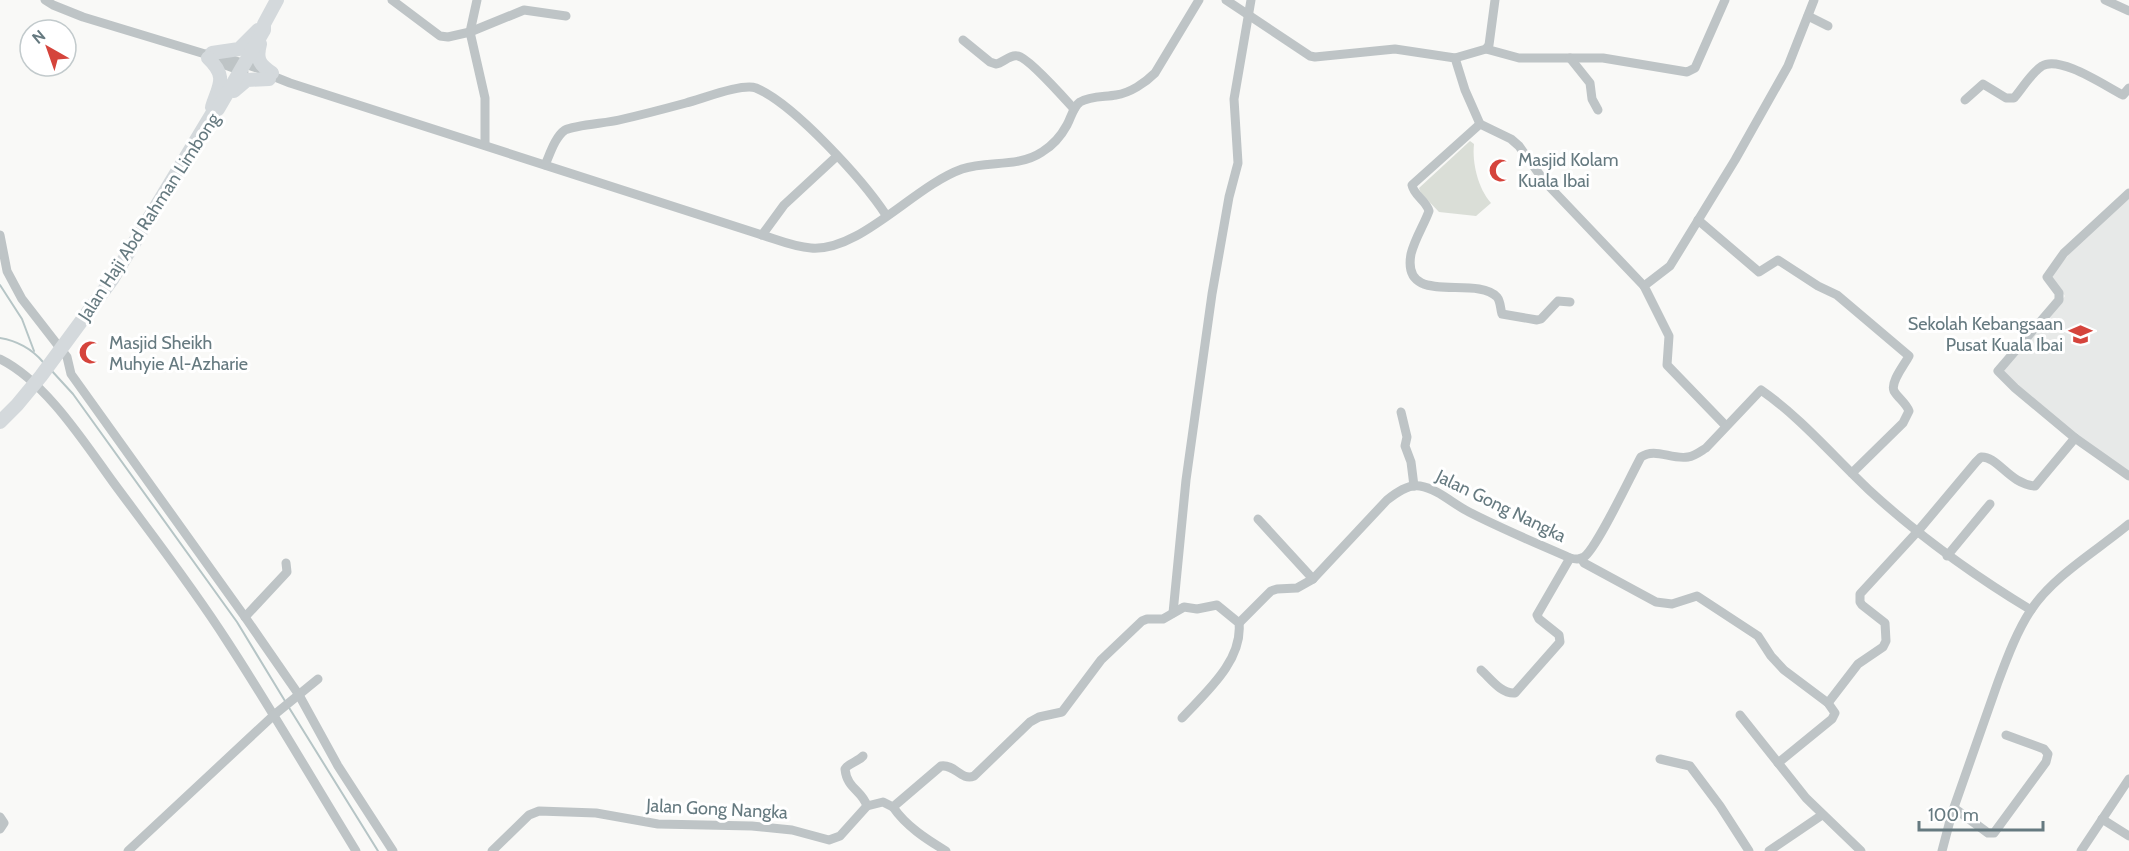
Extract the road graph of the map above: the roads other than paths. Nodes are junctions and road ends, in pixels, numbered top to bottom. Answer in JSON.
{"nodes":[{"id":1,"x":45,"y":0,"type":"edge"},
{"id":2,"x":277,"y":0,"type":"edge"},
{"id":3,"x":392,"y":0,"type":"edge"},
{"id":4,"x":477,"y":0,"type":"edge"},
{"id":5,"x":1199,"y":0,"type":"edge"},
{"id":6,"x":1226,"y":0,"type":"edge"},
{"id":7,"x":1251,"y":0,"type":"edge"},
{"id":8,"x":1495,"y":0,"type":"edge"},
{"id":9,"x":1725,"y":0,"type":"edge"},
{"id":10,"x":1814,"y":0,"type":"edge"},
{"id":11,"x":2105,"y":0,"type":"edge"},
{"id":12,"x":2129,"y":11,"type":"edge"},
{"id":13,"x":566,"y":16,"type":"dead end"},
{"id":14,"x":1249,"y":16,"type":"junction"},
{"id":15,"x":1808,"y":16,"type":"junction"},
{"id":16,"x":1828,"y":26,"type":"dead end"},
{"id":17,"x":263,"y":27,"type":"junction"},
{"id":18,"x":470,"y":32,"type":"junction"},
{"id":19,"x":963,"y":40,"type":"dead end"},
{"id":20,"x":1486,"y":49,"type":"junction"},
{"id":21,"x":208,"y":55,"type":"junction"},
{"id":22,"x":1455,"y":58,"type":"junction"},
{"id":23,"x":1570,"y":58,"type":"junction"},
{"id":24,"x":240,"y":66,"type":"junction"},
{"id":25,"x":272,"y":77,"type":"junction"},
{"id":26,"x":2129,"y":88,"type":"edge"},
{"id":27,"x":1965,"y":100,"type":"dead end"},
{"id":28,"x":215,"y":109,"type":"junction"},
{"id":29,"x":1074,"y":109,"type":"junction"},
{"id":30,"x":1598,"y":110,"type":"dead end"},
{"id":31,"x":1480,"y":124,"type":"junction"},
{"id":32,"x":485,"y":145,"type":"junction"},
{"id":33,"x":837,"y":156,"type":"junction"},
{"id":34,"x":545,"y":165,"type":"junction"},
{"id":35,"x":2129,"y":193,"type":"edge"},
{"id":36,"x":886,"y":215,"type":"junction"},
{"id":37,"x":1698,"y":220,"type":"junction"},
{"id":38,"x":0,"y":235,"type":"edge"},
{"id":39,"x":762,"y":235,"type":"junction"},
{"id":40,"x":1644,"y":286,"type":"junction"},
{"id":41,"x":1570,"y":302,"type":"dead end"},
{"id":42,"x":59,"y":353,"type":"junction"},
{"id":43,"x":0,"y":359,"type":"edge"},
{"id":44,"x":38,"y":381,"type":"junction"},
{"id":45,"x":1401,"y":412,"type":"dead end"},
{"id":46,"x":0,"y":422,"type":"edge"},
{"id":47,"x":1726,"y":426,"type":"junction"},
{"id":48,"x":2076,"y":438,"type":"junction"},
{"id":49,"x":1852,"y":473,"type":"junction"},
{"id":50,"x":2129,"y":476,"type":"edge"},
{"id":51,"x":1414,"y":486,"type":"junction"},
{"id":52,"x":1990,"y":504,"type":"dead end"},
{"id":53,"x":1258,"y":519,"type":"dead end"},
{"id":54,"x":2129,"y":524,"type":"edge"},
{"id":55,"x":1918,"y":531,"type":"junction"},
{"id":56,"x":1947,"y":556,"type":"junction"},
{"id":57,"x":1570,"y":558,"type":"junction"},
{"id":58,"x":1581,"y":558,"type":"junction"},
{"id":59,"x":286,"y":563,"type":"dead end"},
{"id":60,"x":1313,"y":579,"type":"junction"},
{"id":61,"x":2031,"y":610,"type":"junction"},
{"id":62,"x":1173,"y":613,"type":"junction"},
{"id":63,"x":245,"y":617,"type":"junction"},
{"id":64,"x":1241,"y":620,"type":"junction"},
{"id":65,"x":1481,"y":670,"type":"dead end"},
{"id":66,"x":318,"y":679,"type":"dead end"},
{"id":67,"x":298,"y":696,"type":"junction"},
{"id":68,"x":1828,"y":703,"type":"junction"},
{"id":69,"x":276,"y":713,"type":"junction"},
{"id":70,"x":1740,"y":715,"type":"dead end"},
{"id":71,"x":1182,"y":718,"type":"dead end"},
{"id":72,"x":2006,"y":735,"type":"dead end"},
{"id":73,"x":863,"y":756,"type":"dead end"},
{"id":74,"x":1660,"y":759,"type":"dead end"},
{"id":75,"x":1778,"y":763,"type":"junction"},
{"id":76,"x":2129,"y":779,"type":"edge"},
{"id":77,"x":867,"y":806,"type":"junction"},
{"id":78,"x":892,"y":807,"type":"junction"},
{"id":79,"x":1954,"y":808,"type":"junction"},
{"id":80,"x":1822,"y":815,"type":"junction"},
{"id":81,"x":0,"y":817,"type":"edge"},
{"id":82,"x":2102,"y":819,"type":"junction"},
{"id":83,"x":0,"y":829,"type":"edge"},
{"id":84,"x":2129,"y":836,"type":"edge"},
{"id":85,"x":128,"y":851,"type":"edge"},
{"id":86,"x":356,"y":851,"type":"edge"},
{"id":87,"x":393,"y":851,"type":"edge"},
{"id":88,"x":492,"y":851,"type":"edge"},
{"id":89,"x":946,"y":851,"type":"edge"},
{"id":90,"x":1749,"y":851,"type":"edge"},
{"id":91,"x":1769,"y":851,"type":"edge"},
{"id":92,"x":1861,"y":851,"type":"edge"},
{"id":93,"x":1942,"y":851,"type":"edge"},
{"id":94,"x":2081,"y":851,"type":"edge"}],
"edges":[{"from":1,"to":21,"type":"street"},
{"from":2,"to":17,"type":"street"},
{"from":3,"to":18,"type":"street"},
{"from":4,"to":18,"type":"street"},
{"from":5,"to":29,"type":"street"},
{"from":6,"to":14,"type":"street"},
{"from":7,"to":14,"type":"street"},
{"from":8,"to":20,"type":"street"},
{"from":9,"to":23,"type":"street"},
{"from":10,"to":15,"type":"street"},
{"from":11,"to":12,"type":"street"},
{"from":13,"to":18,"type":"street"},
{"from":14,"to":22,"type":"street"},
{"from":14,"to":62,"type":"street"},
{"from":15,"to":16,"type":"street"},
{"from":15,"to":37,"type":"street"},
{"from":17,"to":21,"type":"street"},
{"from":17,"to":24,"type":"street"},
{"from":17,"to":25,"type":"street"},
{"from":18,"to":32,"type":"street"},
{"from":19,"to":29,"type":"street"},
{"from":20,"to":22,"type":"street"},
{"from":20,"to":23,"type":"street"},
{"from":21,"to":24,"type":"street"},
{"from":21,"to":28,"type":"street"},
{"from":22,"to":31,"type":"street"},
{"from":23,"to":30,"type":"street"},
{"from":24,"to":25,"type":"street"},
{"from":24,"to":28,"type":"street"},
{"from":25,"to":28,"type":"street"},
{"from":25,"to":32,"type":"street"},
{"from":26,"to":27,"type":"street"},
{"from":28,"to":42,"type":"street","name":"Jalan Haji Abd Rahman Limbong"},
{"from":29,"to":36,"type":"street"},
{"from":31,"to":40,"type":"street"},
{"from":31,"to":41,"type":"street"},
{"from":32,"to":34,"type":"street"},
{"from":33,"to":34,"type":"street"},
{"from":33,"to":36,"type":"street"},
{"from":33,"to":39,"type":"street"},
{"from":34,"to":39,"type":"street"},
{"from":35,"to":48,"type":"street"},
{"from":36,"to":39,"type":"street"},
{"from":37,"to":40,"type":"street"},
{"from":37,"to":49,"type":"street"},
{"from":38,"to":42,"type":"street"},
{"from":40,"to":47,"type":"street"},
{"from":42,"to":44,"type":"street","name":"Jalan Haji Abd Rahman Limbong"},
{"from":42,"to":63,"type":"street"},
{"from":43,"to":44,"type":"street"},
{"from":44,"to":46,"type":"street","name":"Jalan Haji Abd Rahman Limbong"},
{"from":44,"to":69,"type":"street"},
{"from":45,"to":51,"type":"street"},
{"from":47,"to":49,"type":"street","name":"Jalan Gong Nangka"},
{"from":47,"to":58,"type":"street","name":"Jalan Gong Nangka"},
{"from":48,"to":50,"type":"street"},
{"from":48,"to":55,"type":"street"},
{"from":49,"to":55,"type":"street","name":"Jalan Gong Nangka"},
{"from":51,"to":57,"type":"street","name":"Jalan Gong Nangka"},
{"from":51,"to":60,"type":"street","name":"Jalan Gong Nangka"},
{"from":52,"to":56,"type":"street"},
{"from":53,"to":60,"type":"street"},
{"from":54,"to":61,"type":"street"},
{"from":55,"to":56,"type":"street","name":"Jalan Gong Nangka"},
{"from":55,"to":68,"type":"street"},
{"from":56,"to":61,"type":"street","name":"Jalan Gong Nangka"},
{"from":57,"to":58,"type":"street","name":"Jalan Gong Nangka"},
{"from":57,"to":65,"type":"street"},
{"from":58,"to":68,"type":"street"},
{"from":59,"to":63,"type":"street"},
{"from":60,"to":64,"type":"street","name":"Jalan Gong Nangka"},
{"from":61,"to":79,"type":"street"},
{"from":62,"to":64,"type":"street"},
{"from":62,"to":78,"type":"street"},
{"from":63,"to":67,"type":"street"},
{"from":64,"to":71,"type":"street"},
{"from":66,"to":67,"type":"street"},
{"from":67,"to":69,"type":"street"},
{"from":67,"to":87,"type":"street"},
{"from":68,"to":75,"type":"street"},
{"from":69,"to":85,"type":"street"},
{"from":69,"to":86,"type":"street"},
{"from":70,"to":75,"type":"street"},
{"from":72,"to":79,"type":"street"},
{"from":73,"to":77,"type":"street"},
{"from":74,"to":90,"type":"street"},
{"from":75,"to":80,"type":"street"},
{"from":76,"to":82,"type":"street"},
{"from":77,"to":78,"type":"street"},
{"from":77,"to":88,"type":"street","name":"Jalan Gong Nangka"},
{"from":78,"to":89,"type":"street"},
{"from":79,"to":93,"type":"street"},
{"from":80,"to":91,"type":"street"},
{"from":80,"to":92,"type":"street"},
{"from":81,"to":83,"type":"street"},
{"from":82,"to":84,"type":"street"},
{"from":82,"to":94,"type":"street"}]}
